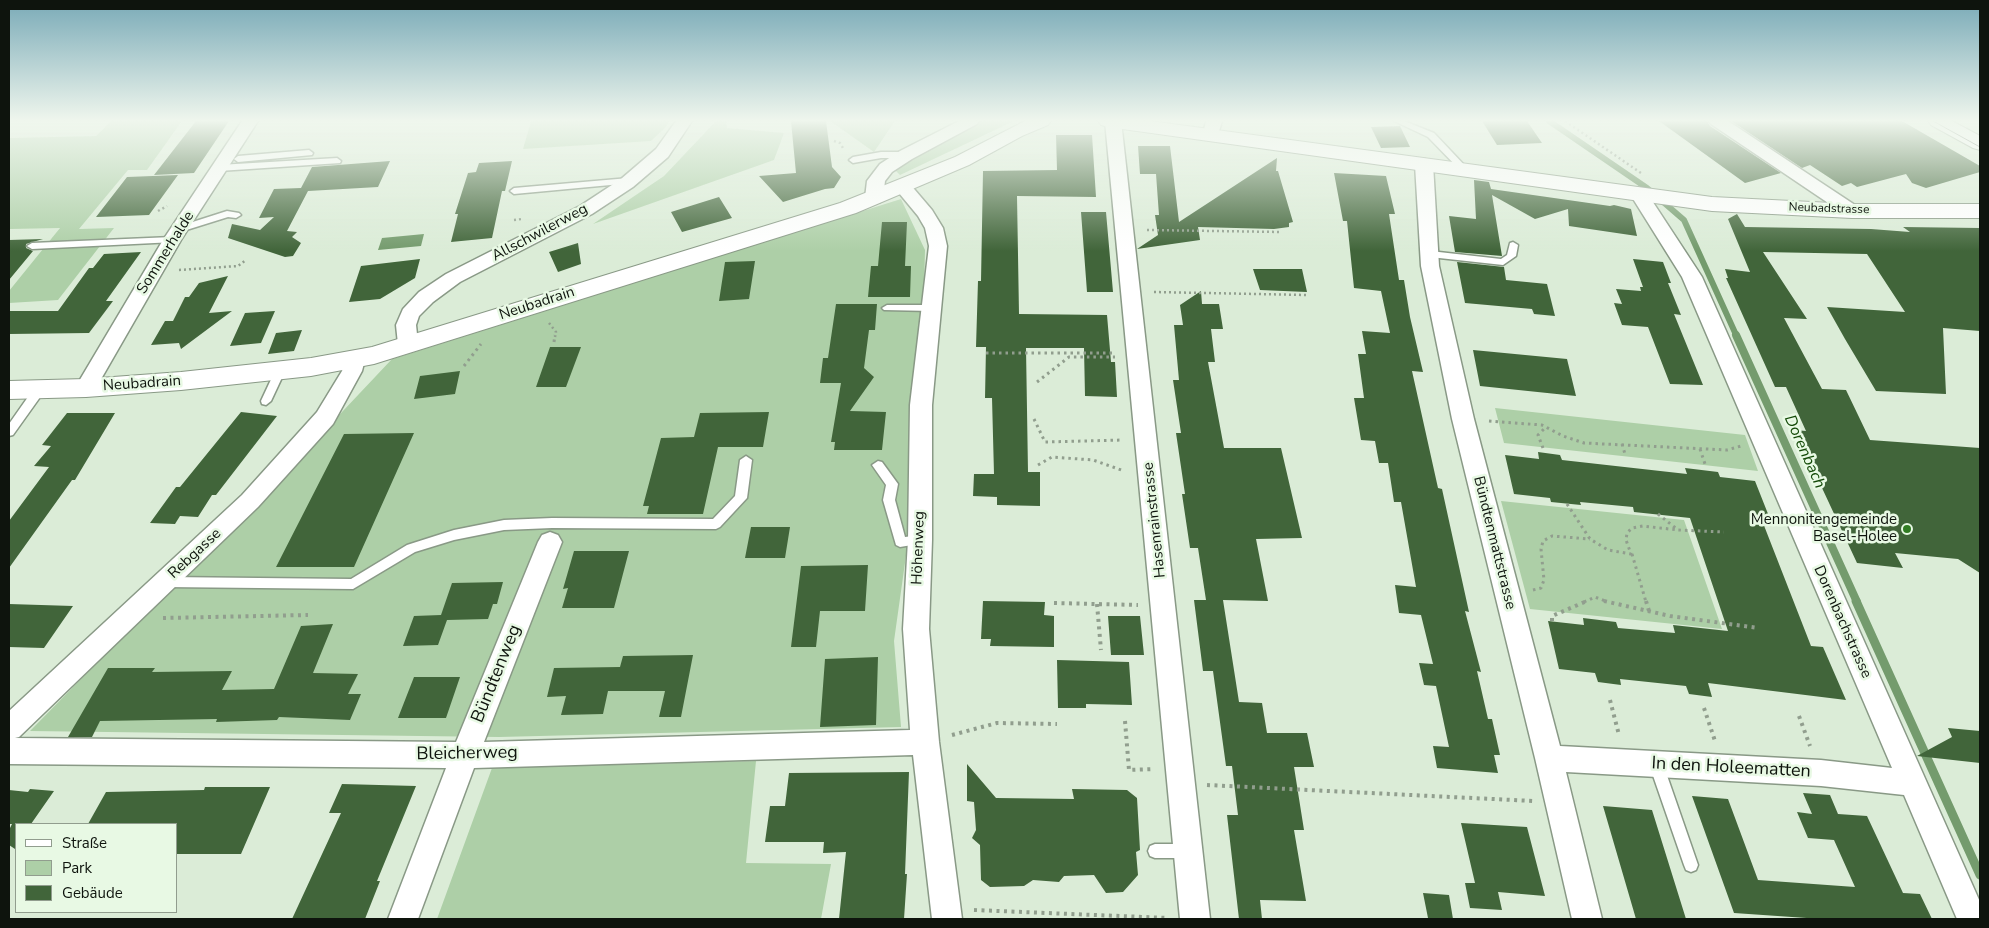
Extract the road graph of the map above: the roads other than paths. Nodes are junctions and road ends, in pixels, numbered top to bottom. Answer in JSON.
{"nodes":[{"id":1,"x":222,"y":164,"type":"edge"},
{"id":2,"x":648,"y":164,"type":"edge"},
{"id":3,"x":892,"y":164,"type":"edge"},
{"id":4,"x":954,"y":164,"type":"edge"},
{"id":5,"x":1117,"y":164,"type":"edge"},
{"id":6,"x":1424,"y":164,"type":"edge"},
{"id":7,"x":1426,"y":164,"type":"edge"},
{"id":8,"x":1459,"y":164,"type":"edge"},
{"id":9,"x":1782,"y":164,"type":"edge"},
{"id":10,"x":1464,"y":169,"type":"junction"},
{"id":11,"x":629,"y":182,"type":"junction"},
{"id":12,"x":1643,"y":186,"type":"junction"},
{"id":13,"x":903,"y":187,"type":"junction"},
{"id":14,"x":514,"y":191,"type":"dead end"},
{"id":15,"x":874,"y":198,"type":"junction"},
{"id":16,"x":1852,"y":211,"type":"junction"},
{"id":17,"x":1980,"y":211,"type":"edge"},
{"id":18,"x":236,"y":215,"type":"dead end"},
{"id":19,"x":176,"y":234,"type":"junction"},
{"id":20,"x":1513,"y":244,"type":"dead end"},
{"id":21,"x":32,"y":246,"type":"dead end"},
{"id":22,"x":1430,"y":254,"type":"junction"},
{"id":23,"x":887,"y":308,"type":"dead end"},
{"id":24,"x":932,"y":308,"type":"junction"},
{"id":25,"x":408,"y":344,"type":"junction"},
{"id":26,"x":355,"y":359,"type":"junction"},
{"id":27,"x":280,"y":371,"type":"junction"},
{"id":28,"x":86,"y":388,"type":"junction"},
{"id":29,"x":9,"y":390,"type":"edge"},
{"id":30,"x":39,"y":390,"type":"junction"},
{"id":31,"x":266,"y":401,"type":"dead end"},
{"id":32,"x":9,"y":432,"type":"edge"},
{"id":33,"x":746,"y":460,"type":"dead end"},
{"id":34,"x":878,"y":465,"type":"dead end"},
{"id":35,"x":920,"y":540,"type":"junction"},
{"id":36,"x":550,"y":542,"type":"dead end"},
{"id":37,"x":165,"y":582,"type":"junction"},
{"id":38,"x":9,"y":728,"type":"edge"},
{"id":39,"x":925,"y":742,"type":"junction"},
{"id":40,"x":9,"y":751,"type":"edge"},
{"id":41,"x":465,"y":756,"type":"junction"},
{"id":42,"x":1549,"y":758,"type":"junction"},
{"id":43,"x":1656,"y":764,"type":"junction"},
{"id":44,"x":1912,"y":783,"type":"junction"},
{"id":45,"x":1155,"y":851,"type":"dead end"},
{"id":46,"x":1189,"y":851,"type":"junction"},
{"id":47,"x":1691,"y":865,"type":"dead end"},
{"id":48,"x":947,"y":914,"type":"edge"},
{"id":49,"x":403,"y":919,"type":"edge"},
{"id":50,"x":1195,"y":919,"type":"edge"},
{"id":51,"x":1587,"y":919,"type":"edge"},
{"id":52,"x":1972,"y":919,"type":"edge"}],
"edges":[{"from":1,"to":19,"type":"street","name":"Sommerhalde"},
{"from":2,"to":11,"type":"street","name":"Allschwilerweg"},
{"from":3,"to":15,"type":"street"},
{"from":4,"to":13,"type":"street","name":"Neubadrain"},
{"from":5,"to":46,"type":"street","name":"Hasenrainstrasse"},
{"from":6,"to":22,"type":"street","name":"Bündtenmattstrasse"},
{"from":7,"to":10,"type":"street"},
{"from":8,"to":10,"type":"lane"},
{"from":9,"to":16,"type":"street"},
{"from":10,"to":12,"type":"street"},
{"from":11,"to":14,"type":"lane"},
{"from":11,"to":25,"type":"street","name":"Allschwilerweg"},
{"from":12,"to":16,"type":"street","name":"Neubadstrasse"},
{"from":12,"to":44,"type":"street","name":"Dorenbachstrasse"},
{"from":13,"to":15,"type":"street","name":"Neubadrain"},
{"from":13,"to":24,"type":"street","name":"Höhenweg"},
{"from":15,"to":25,"type":"street","name":"Neubadrain"},
{"from":16,"to":17,"type":"street","name":"Neubadstrasse"},
{"from":18,"to":19,"type":"lane"},
{"from":19,"to":21,"type":"lane"},
{"from":19,"to":28,"type":"street","name":"Sommerhalde"},
{"from":20,"to":22,"type":"lane"},
{"from":22,"to":42,"type":"street","name":"Bündtenmattstrasse"},
{"from":23,"to":24,"type":"lane"},
{"from":24,"to":35,"type":"street","name":"Höhenweg"},
{"from":25,"to":26,"type":"street","name":"Neubadrain"},
{"from":26,"to":27,"type":"street","name":"Neubadrain"},
{"from":26,"to":37,"type":"street","name":"Rebgasse"},
{"from":27,"to":28,"type":"street","name":"Neubadrain"},
{"from":27,"to":31,"type":"lane"},
{"from":28,"to":30,"type":"street","name":"Neubadrain"},
{"from":29,"to":30,"type":"street","name":"Neubadrain"},
{"from":30,"to":32,"type":"lane"},
{"from":33,"to":37,"type":"lane"},
{"from":34,"to":35,"type":"lane"},
{"from":35,"to":39,"type":"street","name":"Höhenweg"},
{"from":36,"to":41,"type":"street","name":"Bündtenweg"},
{"from":37,"to":38,"type":"street","name":"Rebgasse"},
{"from":39,"to":41,"type":"street","name":"Bleicherweg"},
{"from":39,"to":48,"type":"street","name":"Höhenweg"},
{"from":40,"to":41,"type":"street","name":"Bleicherweg"},
{"from":41,"to":49,"type":"street","name":"Bündtenweg"},
{"from":42,"to":43,"type":"street","name":"In den Holeematten"},
{"from":42,"to":51,"type":"street","name":"Bündtenmattstrasse"},
{"from":43,"to":44,"type":"street","name":"In den Holeematten"},
{"from":43,"to":47,"type":"lane"},
{"from":44,"to":52,"type":"street","name":"Dorenbachstrasse"},
{"from":45,"to":46,"type":"lane"},
{"from":46,"to":50,"type":"street","name":"Hasenrainstrasse"}]}
